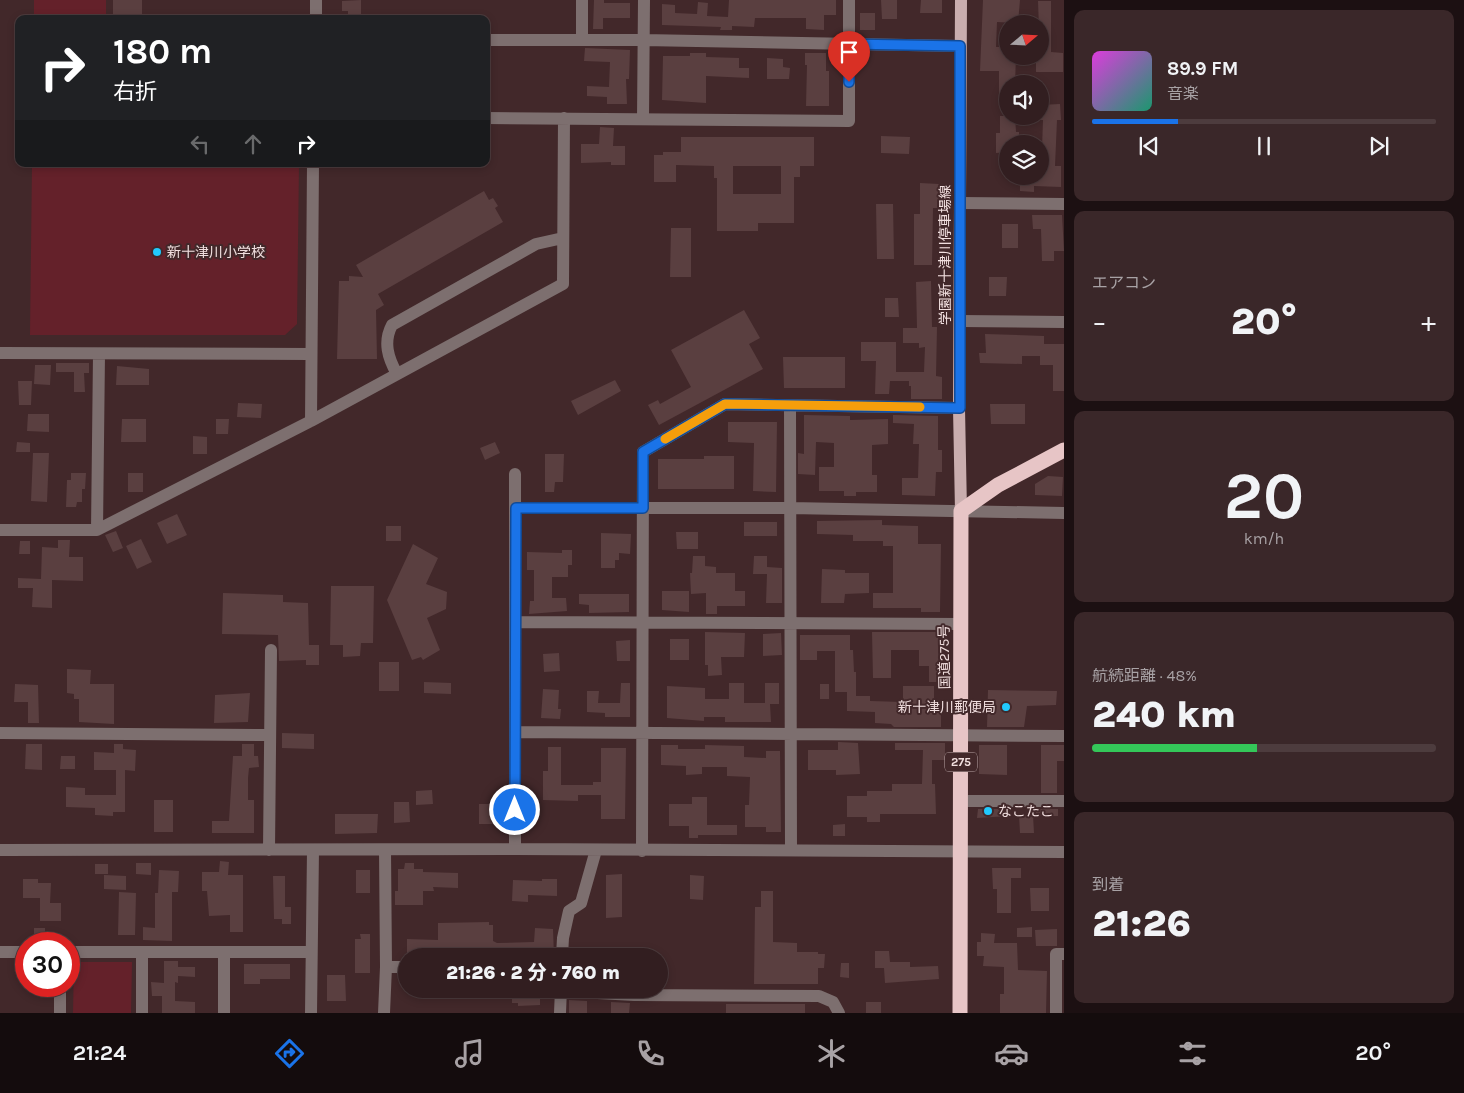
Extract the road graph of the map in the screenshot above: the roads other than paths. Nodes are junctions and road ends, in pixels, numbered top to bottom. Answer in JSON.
{"nodes":[{"id":1,"x":316,"y":0,"type":"edge"},
{"id":2,"x":582,"y":0,"type":"edge"},
{"id":3,"x":644,"y":0,"type":"edge"},
{"id":4,"x":849,"y":0,"type":"edge"},
{"id":5,"x":961,"y":0,"type":"edge"},
{"id":6,"x":316,"y":15,"type":"edge"},
{"id":7,"x":490,"y":40,"type":"edge"},
{"id":8,"x":582,"y":40,"type":"junction"},
{"id":9,"x":643,"y":40,"type":"junction"},
{"id":10,"x":849,"y":44,"type":"junction"},
{"id":11,"x":960,"y":46,"type":"junction"},
{"id":12,"x":490,"y":118,"type":"edge"},
{"id":13,"x":564,"y":118,"type":"junction"},
{"id":14,"x":644,"y":118,"type":"junction"},
{"id":15,"x":314,"y":167,"type":"edge"},
{"id":16,"x":960,"y":203,"type":"junction"},
{"id":17,"x":1064,"y":204,"type":"edge"},
{"id":18,"x":563,"y":238,"type":"junction"},
{"id":19,"x":960,"y":321,"type":"junction"},
{"id":20,"x":1064,"y":322,"type":"edge"},
{"id":21,"x":0,"y":354,"type":"edge"},
{"id":22,"x":99,"y":354,"type":"junction"},
{"id":23,"x":311,"y":354,"type":"junction"},
{"id":24,"x":397,"y":374,"type":"junction"},
{"id":25,"x":790,"y":406,"type":"junction"},
{"id":26,"x":960,"y":408,"type":"junction"},
{"id":27,"x":311,"y":421,"type":"junction"},
{"id":28,"x":1064,"y":450,"type":"edge"},
{"id":29,"x":515,"y":474,"type":"dead end"},
{"id":30,"x":516,"y":508,"type":"junction"},
{"id":31,"x":643,"y":508,"type":"junction"},
{"id":32,"x":790,"y":508,"type":"junction"},
{"id":33,"x":961,"y":511,"type":"junction"},
{"id":34,"x":1064,"y":513,"type":"edge"},
{"id":35,"x":0,"y":530,"type":"edge"},
{"id":36,"x":97,"y":530,"type":"junction"},
{"id":37,"x":515,"y":622,"type":"junction"},
{"id":38,"x":791,"y":622,"type":"junction"},
{"id":39,"x":642,"y":623,"type":"junction"},
{"id":40,"x":960,"y":624,"type":"junction"},
{"id":41,"x":271,"y":650,"type":"dead end"},
{"id":42,"x":515,"y":732,"type":"junction"},
{"id":43,"x":642,"y":732,"type":"junction"},
{"id":44,"x":790,"y":732,"type":"junction"},
{"id":45,"x":0,"y":733,"type":"edge"},
{"id":46,"x":962,"y":734,"type":"junction"},
{"id":47,"x":269,"y":735,"type":"junction"},
{"id":48,"x":1064,"y":736,"type":"edge"},
{"id":49,"x":960,"y":801,"type":"junction"},
{"id":50,"x":1064,"y":801,"type":"edge"},
{"id":51,"x":515,"y":849,"type":"junction"},
{"id":52,"x":0,"y":850,"type":"edge"},
{"id":53,"x":269,"y":850,"type":"junction"},
{"id":54,"x":312,"y":850,"type":"junction"},
{"id":55,"x":385,"y":850,"type":"junction"},
{"id":56,"x":596,"y":850,"type":"junction"},
{"id":57,"x":791,"y":850,"type":"junction"},
{"id":58,"x":642,"y":851,"type":"junction"},
{"id":59,"x":960,"y":851,"type":"junction"},
{"id":60,"x":1064,"y":852,"type":"edge"},
{"id":61,"x":562,"y":948,"type":"edge"},
{"id":62,"x":0,"y":952,"type":"edge"},
{"id":63,"x":15,"y":952,"type":"edge"},
{"id":64,"x":80,"y":952,"type":"edge"},
{"id":65,"x":224,"y":952,"type":"junction"},
{"id":66,"x":311,"y":952,"type":"junction"},
{"id":67,"x":142,"y":953,"type":"junction"},
{"id":68,"x":1064,"y":954,"type":"edge"},
{"id":69,"x":386,"y":967,"type":"junction"},
{"id":70,"x":398,"y":967,"type":"edge"},
{"id":71,"x":668,"y":994,"type":"edge"},
{"id":72,"x":60,"y":997,"type":"edge"},
{"id":73,"x":561,"y":998,"type":"edge"},
{"id":74,"x":60,"y":1013,"type":"edge"},
{"id":75,"x":142,"y":1013,"type":"edge"},
{"id":76,"x":224,"y":1013,"type":"edge"},
{"id":77,"x":311,"y":1013,"type":"edge"},
{"id":78,"x":384,"y":1013,"type":"edge"},
{"id":79,"x":560,"y":1013,"type":"edge"},
{"id":80,"x":839,"y":1013,"type":"edge"},
{"id":81,"x":960,"y":1013,"type":"edge"},
{"id":82,"x":1056,"y":1013,"type":"edge"}],
"edges":[{"from":1,"to":6,"type":"street"},
{"from":2,"to":8,"type":"street"},
{"from":3,"to":9,"type":"street"},
{"from":4,"to":10,"type":"street"},
{"from":5,"to":11,"type":"main road","name":"学園新十津川停車場線"},
{"from":7,"to":8,"type":"street"},
{"from":8,"to":9,"type":"street"},
{"from":9,"to":10,"type":"street"},
{"from":9,"to":14,"type":"street"},
{"from":10,"to":11,"type":"street"},
{"from":10,"to":14,"type":"street"},
{"from":11,"to":16,"type":"main road","name":"学園新十津川停車場線"},
{"from":12,"to":13,"type":"street"},
{"from":13,"to":14,"type":"street"},
{"from":13,"to":18,"type":"street"},
{"from":15,"to":23,"type":"street"},
{"from":16,"to":17,"type":"street"},
{"from":16,"to":19,"type":"main road","name":"学園新十津川停車場線"},
{"from":18,"to":24,"type":"street"},
{"from":18,"to":24,"type":"street"},
{"from":19,"to":20,"type":"street"},
{"from":19,"to":26,"type":"main road","name":"学園新十津川停車場線"},
{"from":21,"to":22,"type":"street"},
{"from":22,"to":23,"type":"street"},
{"from":22,"to":36,"type":"street"},
{"from":23,"to":27,"type":"street"},
{"from":24,"to":27,"type":"street"},
{"from":25,"to":26,"type":"street"},
{"from":25,"to":31,"type":"street"},
{"from":25,"to":32,"type":"street"},
{"from":26,"to":33,"type":"main road","name":"学園新十津川停車場線"},
{"from":27,"to":36,"type":"street"},
{"from":28,"to":33,"type":"highway"},
{"from":29,"to":30,"type":"street"},
{"from":30,"to":31,"type":"street"},
{"from":30,"to":37,"type":"street"},
{"from":31,"to":32,"type":"street"},
{"from":31,"to":39,"type":"street"},
{"from":32,"to":33,"type":"street"},
{"from":32,"to":38,"type":"street"},
{"from":33,"to":34,"type":"street"},
{"from":33,"to":40,"type":"highway","name":"国道275号","number":"275"},
{"from":35,"to":36,"type":"street"},
{"from":37,"to":39,"type":"street"},
{"from":37,"to":42,"type":"street"},
{"from":38,"to":39,"type":"street"},
{"from":38,"to":40,"type":"street"},
{"from":38,"to":44,"type":"street"},
{"from":39,"to":43,"type":"street"},
{"from":40,"to":46,"type":"highway","name":"国道275号","number":"275"},
{"from":41,"to":47,"type":"street"},
{"from":42,"to":43,"type":"street"},
{"from":42,"to":51,"type":"street"},
{"from":43,"to":44,"type":"street"},
{"from":43,"to":58,"type":"street"},
{"from":44,"to":46,"type":"street"},
{"from":44,"to":57,"type":"street"},
{"from":45,"to":47,"type":"street"},
{"from":46,"to":48,"type":"street"},
{"from":46,"to":49,"type":"highway","name":"国道275号","number":"275"},
{"from":47,"to":53,"type":"street"},
{"from":49,"to":50,"type":"street"},
{"from":49,"to":59,"type":"highway","name":"国道275号","number":"275"},
{"from":51,"to":55,"type":"street"},
{"from":51,"to":56,"type":"street"},
{"from":52,"to":53,"type":"street"},
{"from":53,"to":54,"type":"street"},
{"from":54,"to":55,"type":"street"},
{"from":54,"to":66,"type":"street"},
{"from":55,"to":69,"type":"street"},
{"from":56,"to":58,"type":"street"},
{"from":56,"to":61,"type":"street"},
{"from":57,"to":58,"type":"street"},
{"from":57,"to":59,"type":"street"},
{"from":59,"to":60,"type":"street"},
{"from":59,"to":81,"type":"highway","name":"国道275号","number":"275"},
{"from":62,"to":63,"type":"street"},
{"from":64,"to":67,"type":"street"},
{"from":65,"to":66,"type":"street"},
{"from":65,"to":67,"type":"street"},
{"from":65,"to":76,"type":"street"},
{"from":66,"to":77,"type":"street"},
{"from":67,"to":75,"type":"street"},
{"from":68,"to":82,"type":"street"},
{"from":69,"to":70,"type":"street"},
{"from":69,"to":78,"type":"street"},
{"from":71,"to":80,"type":"street"},
{"from":72,"to":74,"type":"street"},
{"from":73,"to":79,"type":"street"}]}
